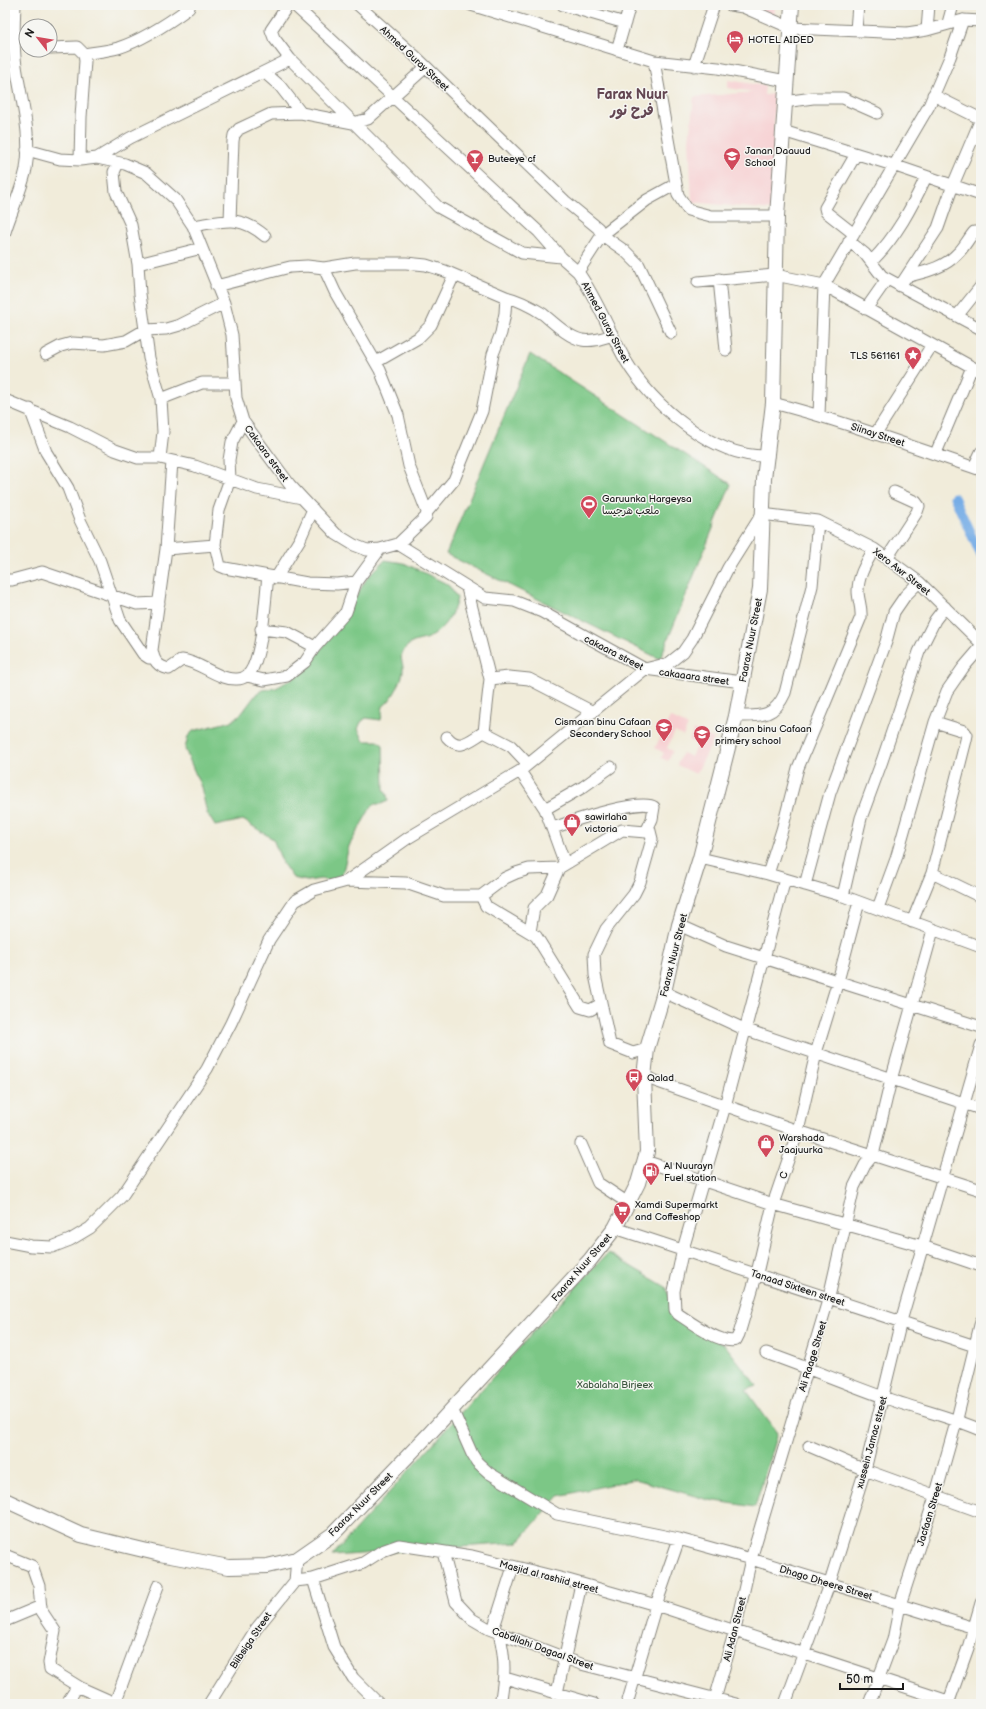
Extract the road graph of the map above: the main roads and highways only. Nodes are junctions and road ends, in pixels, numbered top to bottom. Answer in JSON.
{"nodes":[{"id":1,"x":792,"y":5,"type":"edge"},
{"id":2,"x":5,"y":1500,"type":"edge"}],
"edges":[{"from":1,"to":2,"type":"main road","name":"Faarax Nuur Street"}]}
